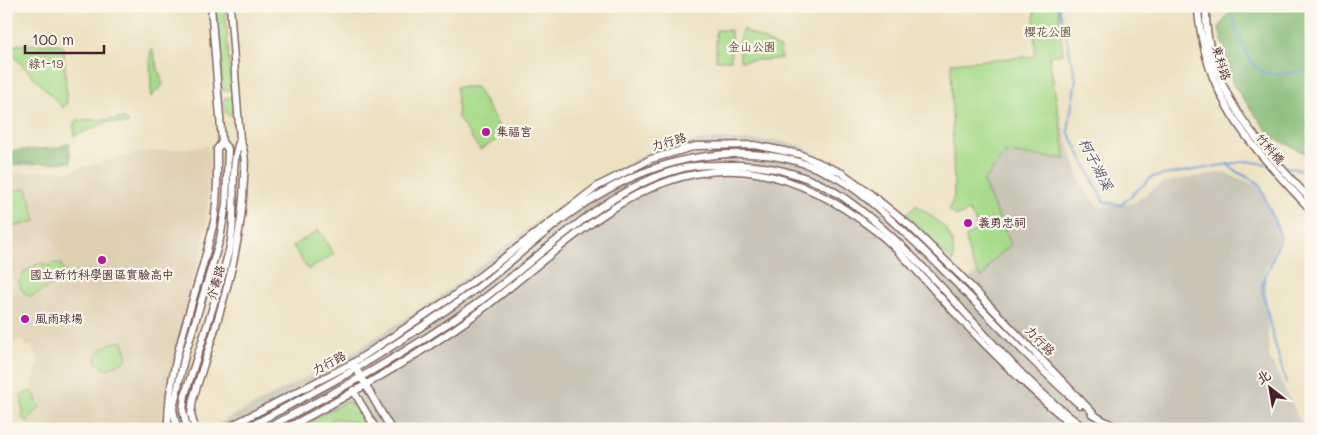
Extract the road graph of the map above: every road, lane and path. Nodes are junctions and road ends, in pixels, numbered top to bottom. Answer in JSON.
{"nodes":[{"id":1,"x":212,"y":6,"type":"edge"},
{"id":2,"x":230,"y":6,"type":"edge"},
{"id":3,"x":1198,"y":6,"type":"edge"},
{"id":4,"x":1206,"y":6,"type":"edge"},
{"id":5,"x":1238,"y":121,"type":"junction"},
{"id":6,"x":240,"y":140,"type":"junction"},
{"id":7,"x":222,"y":142,"type":"junction"},
{"id":8,"x":1311,"y":200,"type":"edge"},
{"id":9,"x":1311,"y":210,"type":"edge"},
{"id":10,"x":354,"y":366,"type":"junction"},
{"id":11,"x":344,"y":372,"type":"junction"},
{"id":12,"x":361,"y":378,"type":"junction"},
{"id":13,"x":350,"y":384,"type":"junction"},
{"id":14,"x":366,"y":387,"type":"junction"},
{"id":15,"x":355,"y":392,"type":"junction"},
{"id":16,"x":1096,"y":416,"type":"junction"},
{"id":17,"x":187,"y":427,"type":"edge"},
{"id":18,"x":170,"y":429,"type":"edge"},
{"id":19,"x":177,"y":429,"type":"edge"},
{"id":20,"x":196,"y":429,"type":"edge"},
{"id":21,"x":225,"y":429,"type":"edge"},
{"id":22,"x":245,"y":429,"type":"edge"},
{"id":23,"x":265,"y":429,"type":"edge"},
{"id":24,"x":285,"y":429,"type":"edge"},
{"id":25,"x":376,"y":429,"type":"edge"},
{"id":26,"x":392,"y":429,"type":"edge"},
{"id":27,"x":1077,"y":429,"type":"edge"},
{"id":28,"x":1086,"y":429,"type":"edge"},
{"id":29,"x":1119,"y":429,"type":"edge"}],
"edges":[{"from":1,"to":7,"type":"street","name":"介壽路"},
{"from":2,"to":6,"type":"street","name":"介壽路"},
{"from":3,"to":5,"type":"street","name":"東科路"},
{"from":4,"to":5,"type":"street","name":"東科路"},
{"from":5,"to":8,"type":"street","name":"竹科橋"},
{"from":5,"to":9,"type":"street","name":"竹科橋"},
{"from":6,"to":17,"type":"street","name":"介壽路"},
{"from":6,"to":20,"type":"street","name":"介壽路"},
{"from":7,"to":18,"type":"street","name":"介壽路"},
{"from":7,"to":19,"type":"street","name":"介壽路"},
{"from":10,"to":11,"type":"street","name":"力行路"},
{"from":10,"to":12,"type":"street"},
{"from":10,"to":16,"type":"street","name":"力行路"},
{"from":10,"to":16,"type":"street","name":"力行路"},
{"from":11,"to":13,"type":"street"},
{"from":11,"to":21,"type":"street","name":"力行路"},
{"from":11,"to":22,"type":"street","name":"力行路"},
{"from":12,"to":13,"type":"street"},
{"from":12,"to":14,"type":"street"},
{"from":12,"to":28,"type":"street"},
{"from":13,"to":15,"type":"street"},
{"from":13,"to":23,"type":"street"},
{"from":14,"to":15,"type":"street"},
{"from":14,"to":26,"type":"street"},
{"from":14,"to":27,"type":"street"},
{"from":15,"to":24,"type":"street"},
{"from":15,"to":25,"type":"street"},
{"from":16,"to":29,"type":"street","name":"力行路"}]}
